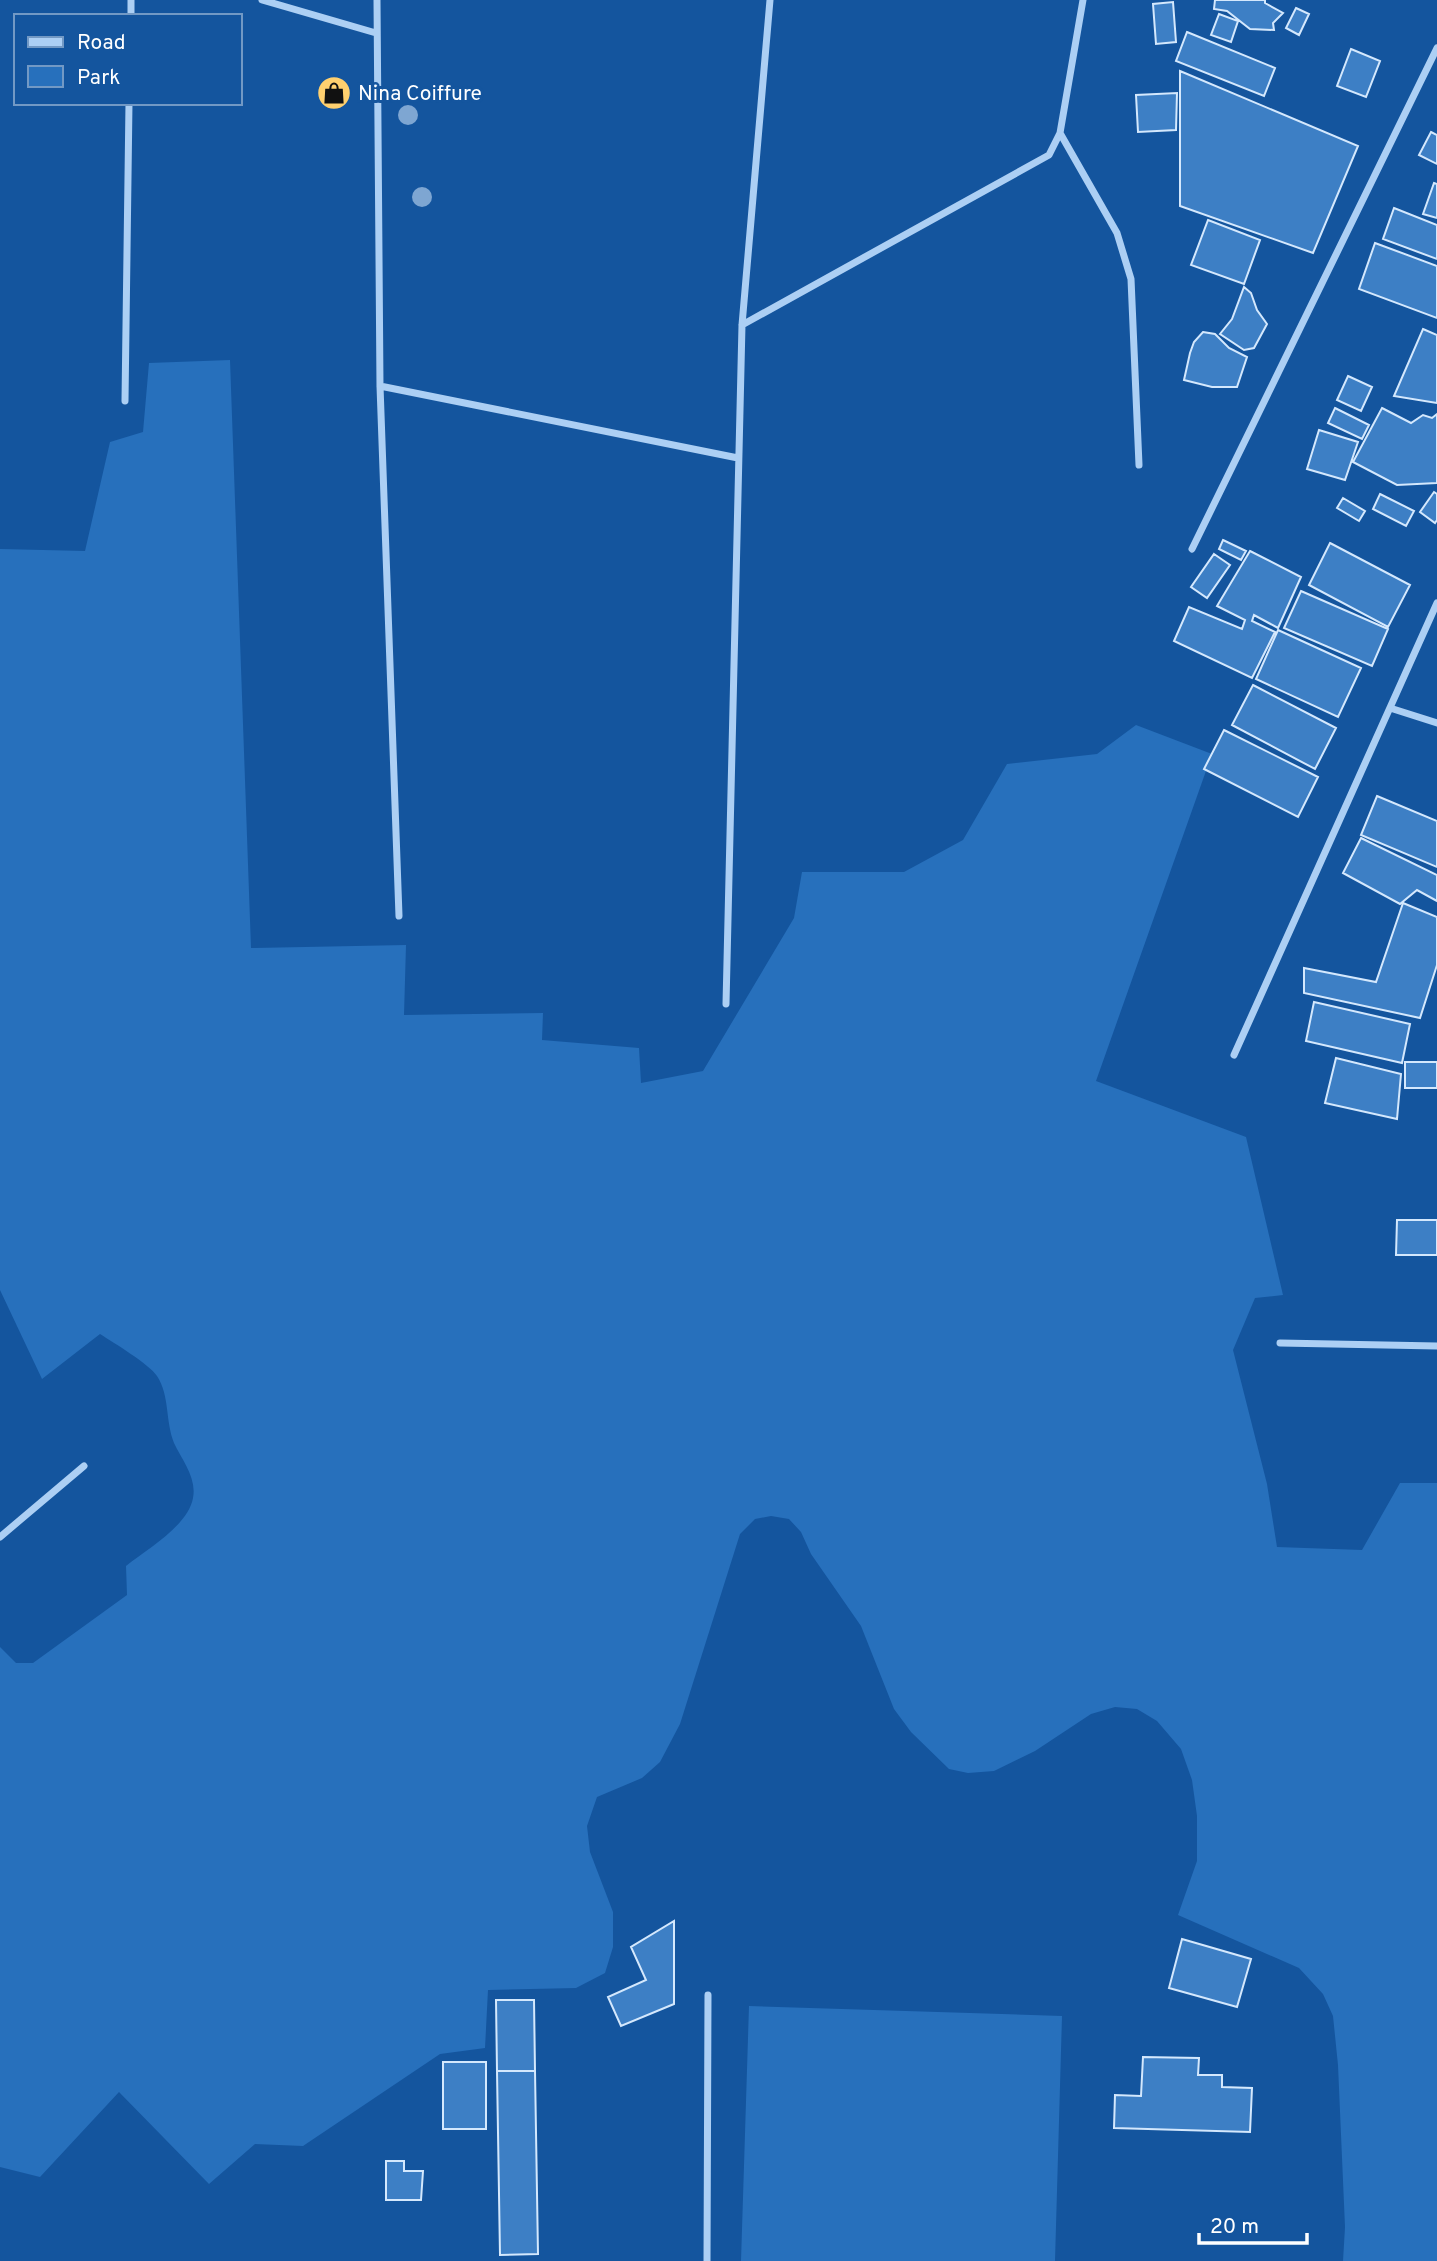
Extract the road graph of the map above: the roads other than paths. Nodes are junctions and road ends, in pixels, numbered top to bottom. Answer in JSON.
{"nodes":[{"id":1,"x":262,"y":0,"type":"edge"},
{"id":2,"x":377,"y":0,"type":"edge"},
{"id":3,"x":770,"y":0,"type":"edge"},
{"id":4,"x":1083,"y":0,"type":"edge"},
{"id":5,"x":376,"y":33,"type":"junction"},
{"id":6,"x":1437,"y":48,"type":"edge"},
{"id":7,"x":129,"y":105,"type":"edge"},
{"id":8,"x":1060,"y":133,"type":"junction"},
{"id":9,"x":742,"y":325,"type":"junction"},
{"id":10,"x":380,"y":386,"type":"junction"},
{"id":11,"x":125,"y":401,"type":"dead end"},
{"id":12,"x":738,"y":458,"type":"junction"},
{"id":13,"x":1139,"y":465,"type":"dead end"},
{"id":14,"x":1192,"y":549,"type":"dead end"},
{"id":15,"x":1437,"y":603,"type":"edge"},
{"id":16,"x":1390,"y":708,"type":"junction"},
{"id":17,"x":1437,"y":723,"type":"edge"},
{"id":18,"x":399,"y":916,"type":"dead end"},
{"id":19,"x":726,"y":1004,"type":"dead end"},
{"id":20,"x":1234,"y":1055,"type":"dead end"},
{"id":21,"x":1280,"y":1343,"type":"dead end"},
{"id":22,"x":1437,"y":1346,"type":"edge"},
{"id":23,"x":84,"y":1466,"type":"dead end"},
{"id":24,"x":0,"y":1537,"type":"edge"},
{"id":25,"x":708,"y":1995,"type":"dead end"},
{"id":26,"x":707,"y":2261,"type":"edge"}],
"edges":[{"from":1,"to":5,"type":"street"},
{"from":2,"to":5,"type":"street"},
{"from":3,"to":9,"type":"street"},
{"from":4,"to":8,"type":"street"},
{"from":5,"to":10,"type":"street"},
{"from":6,"to":14,"type":"street"},
{"from":7,"to":11,"type":"street"},
{"from":8,"to":9,"type":"street"},
{"from":8,"to":13,"type":"street"},
{"from":9,"to":12,"type":"street"},
{"from":10,"to":12,"type":"street"},
{"from":10,"to":18,"type":"street"},
{"from":12,"to":19,"type":"street"},
{"from":15,"to":16,"type":"street"},
{"from":16,"to":17,"type":"street"},
{"from":16,"to":20,"type":"street"},
{"from":21,"to":22,"type":"street"},
{"from":23,"to":24,"type":"street"},
{"from":25,"to":26,"type":"street"}]}
